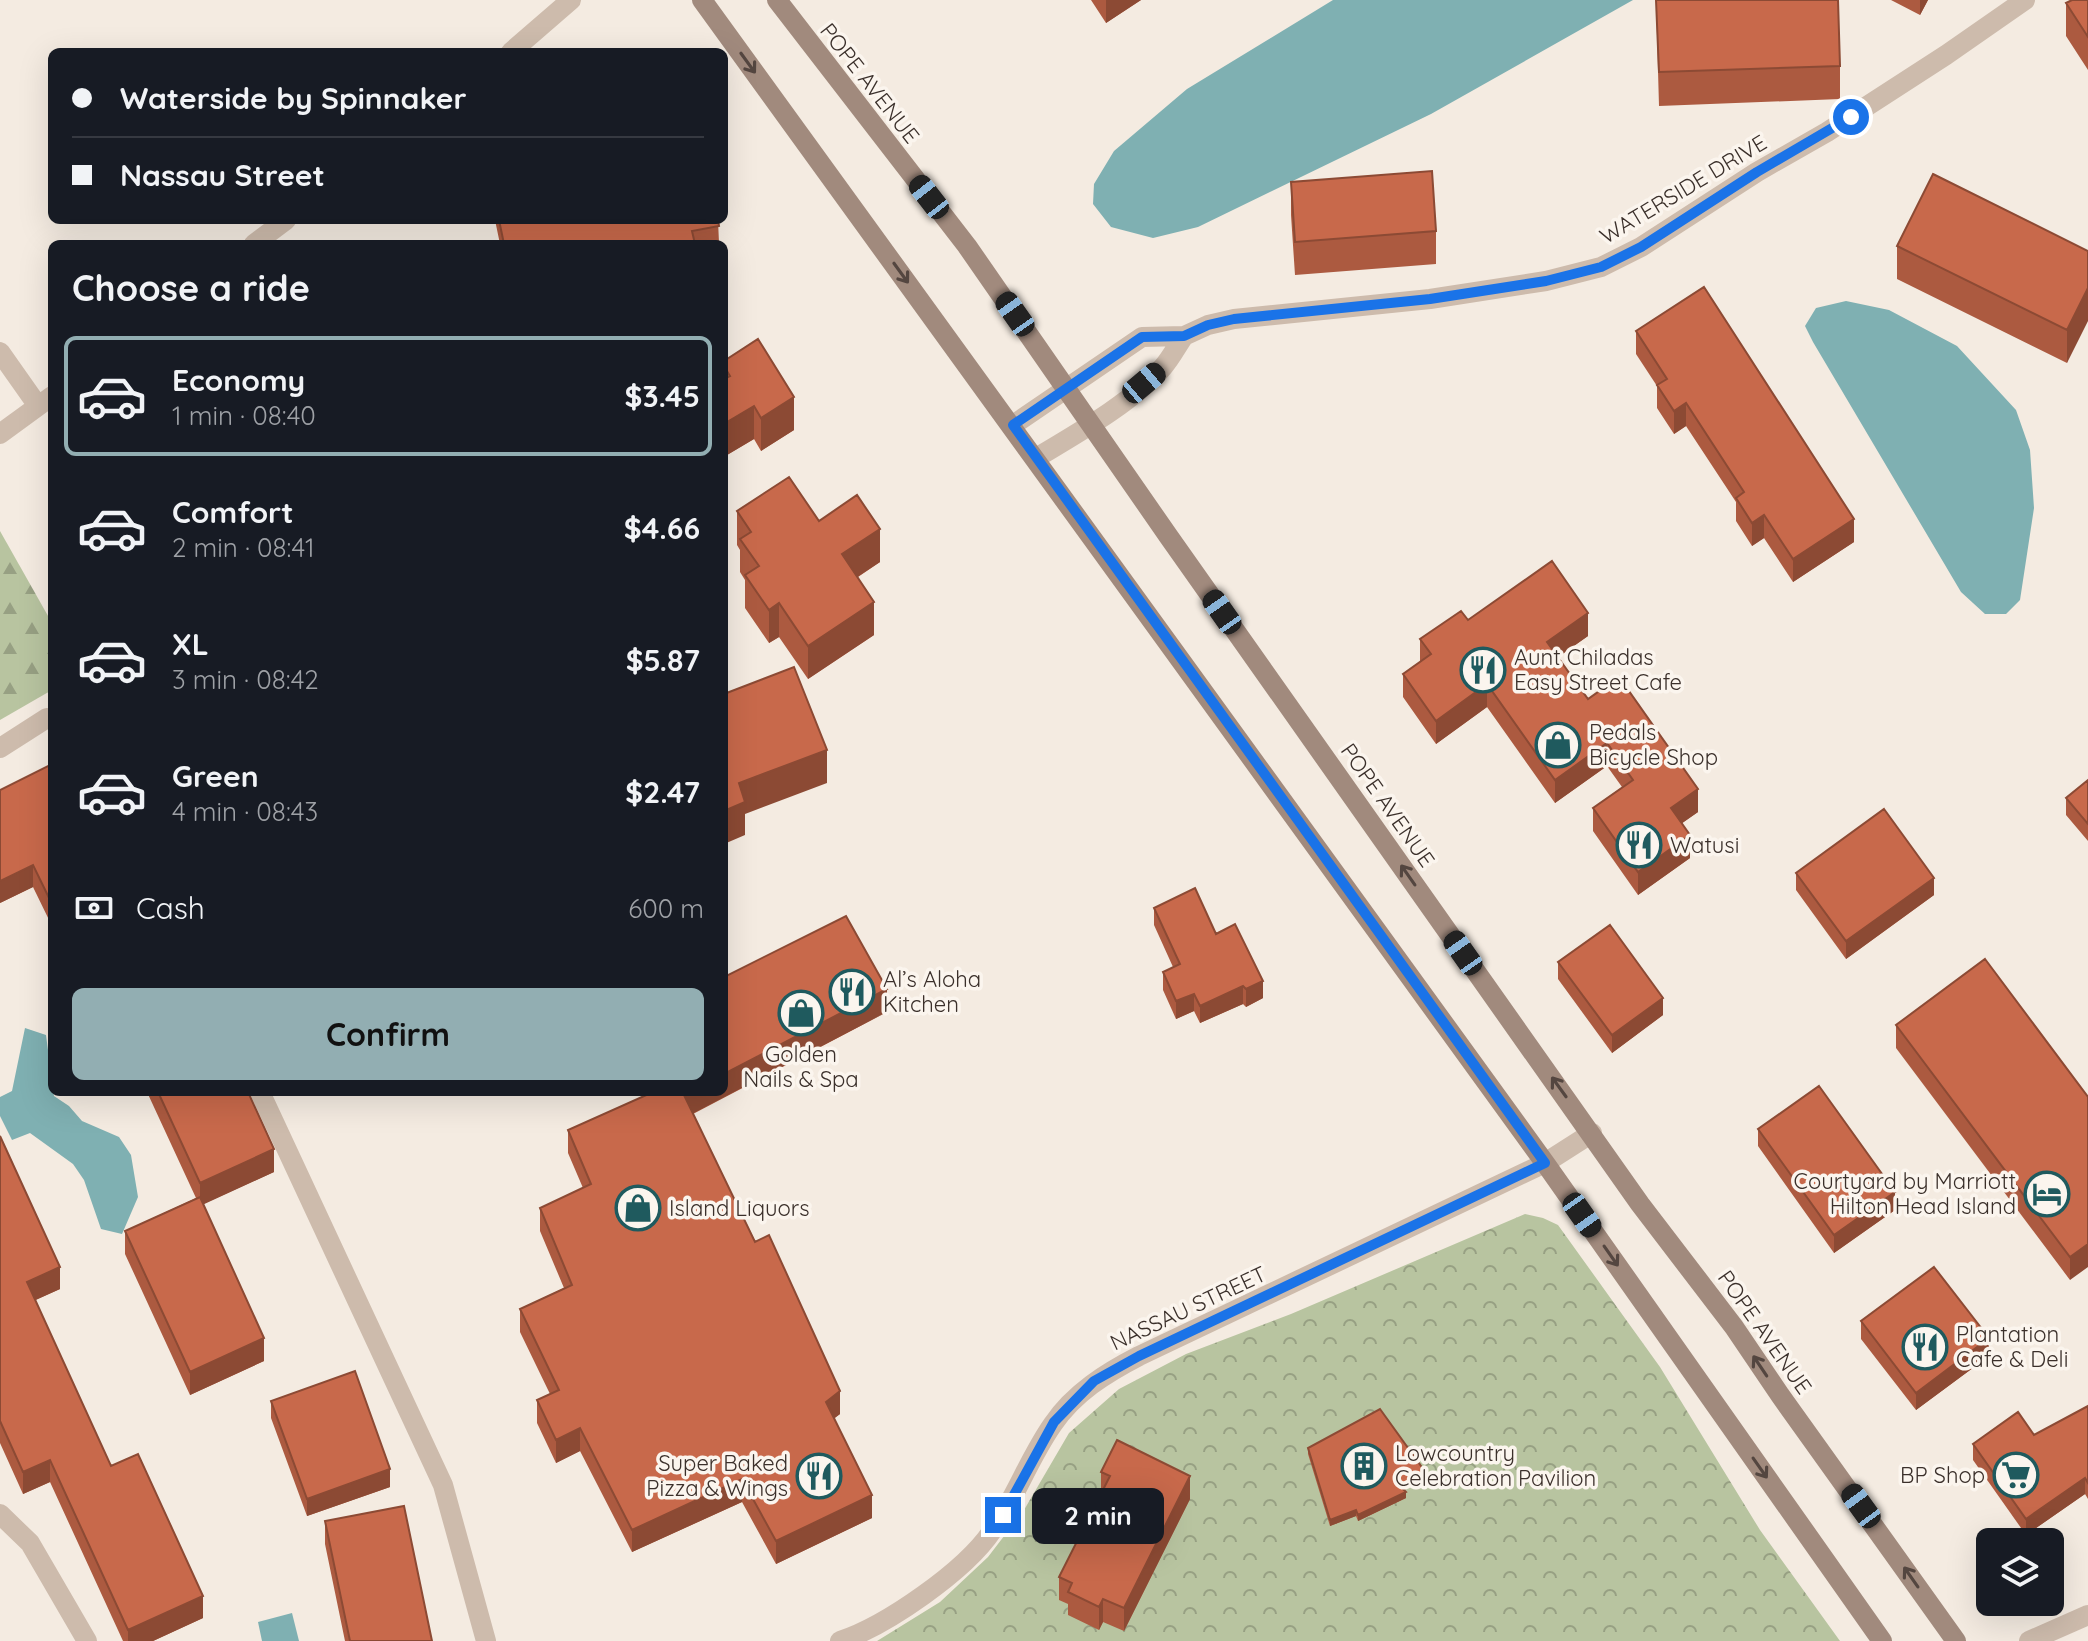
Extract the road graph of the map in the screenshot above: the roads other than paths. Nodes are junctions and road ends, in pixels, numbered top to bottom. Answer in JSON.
{"nodes":[{"id":1,"x":571,"y":0,"type":"edge"},
{"id":2,"x":702,"y":0,"type":"edge"},
{"id":3,"x":777,"y":0,"type":"edge"},
{"id":4,"x":2025,"y":0,"type":"edge"},
{"id":5,"x":516,"y":48,"type":"edge"},
{"id":6,"x":281,"y":224,"type":"edge"},
{"id":7,"x":259,"y":240,"type":"edge"},
{"id":8,"x":1184,"y":336,"type":"junction"},
{"id":9,"x":0,"y":352,"type":"edge"},
{"id":10,"x":1067,"y":388,"type":"junction"},
{"id":11,"x":45,"y":401,"type":"edge"},
{"id":12,"x":1092,"y":424,"type":"junction"},
{"id":13,"x":1013,"y":425,"type":"junction"},
{"id":14,"x":0,"y":434,"type":"edge"},
{"id":15,"x":1036,"y":458,"type":"junction"},
{"id":16,"x":48,"y":718,"type":"edge"},
{"id":17,"x":0,"y":748,"type":"edge"},
{"id":18,"x":262,"y":1096,"type":"edge"},
{"id":19,"x":1592,"y":1133,"type":"junction"},
{"id":20,"x":1545,"y":1163,"type":"junction"},
{"id":21,"x":0,"y":1514,"type":"edge"},
{"id":22,"x":2088,"y":1615,"type":"edge"},
{"id":23,"x":87,"y":1641,"type":"edge"},
{"id":24,"x":486,"y":1641,"type":"edge"},
{"id":25,"x":840,"y":1641,"type":"edge"},
{"id":26,"x":1882,"y":1641,"type":"edge"},
{"id":27,"x":1956,"y":1641,"type":"edge"},
{"id":28,"x":2029,"y":1641,"type":"edge"}],
"edges":[{"from":1,"to":5,"type":"street"},
{"from":2,"to":13,"type":"main road","one_way":true},
{"from":3,"to":10,"type":"main road","name":"POPE AVENUE"},
{"from":4,"to":8,"type":"street","name":"WATERSIDE DRIVE"},
{"from":6,"to":7,"type":"street"},
{"from":8,"to":10,"type":"street","name":"WATERSIDE DRIVE"},
{"from":8,"to":12,"type":"street"},
{"from":9,"to":11,"type":"street"},
{"from":10,"to":12,"type":"main road","name":"POPE AVENUE"},
{"from":10,"to":13,"type":"street","name":"WATERSIDE DRIVE"},
{"from":11,"to":14,"type":"street"},
{"from":12,"to":15,"type":"street"},
{"from":19,"to":12,"type":"main road","name":"POPE AVENUE","one_way":true},
{"from":13,"to":15,"type":"main road"},
{"from":15,"to":20,"type":"main road"},
{"from":16,"to":17,"type":"street"},
{"from":18,"to":24,"type":"street"},
{"from":19,"to":20,"type":"street","name":"NASSAU STREET"},
{"from":27,"to":19,"type":"main road","name":"POPE AVENUE","one_way":true},
{"from":20,"to":25,"type":"street","name":"NASSAU STREET"},
{"from":20,"to":26,"type":"main road","one_way":true},
{"from":21,"to":23,"type":"street"},
{"from":22,"to":28,"type":"street"}]}
